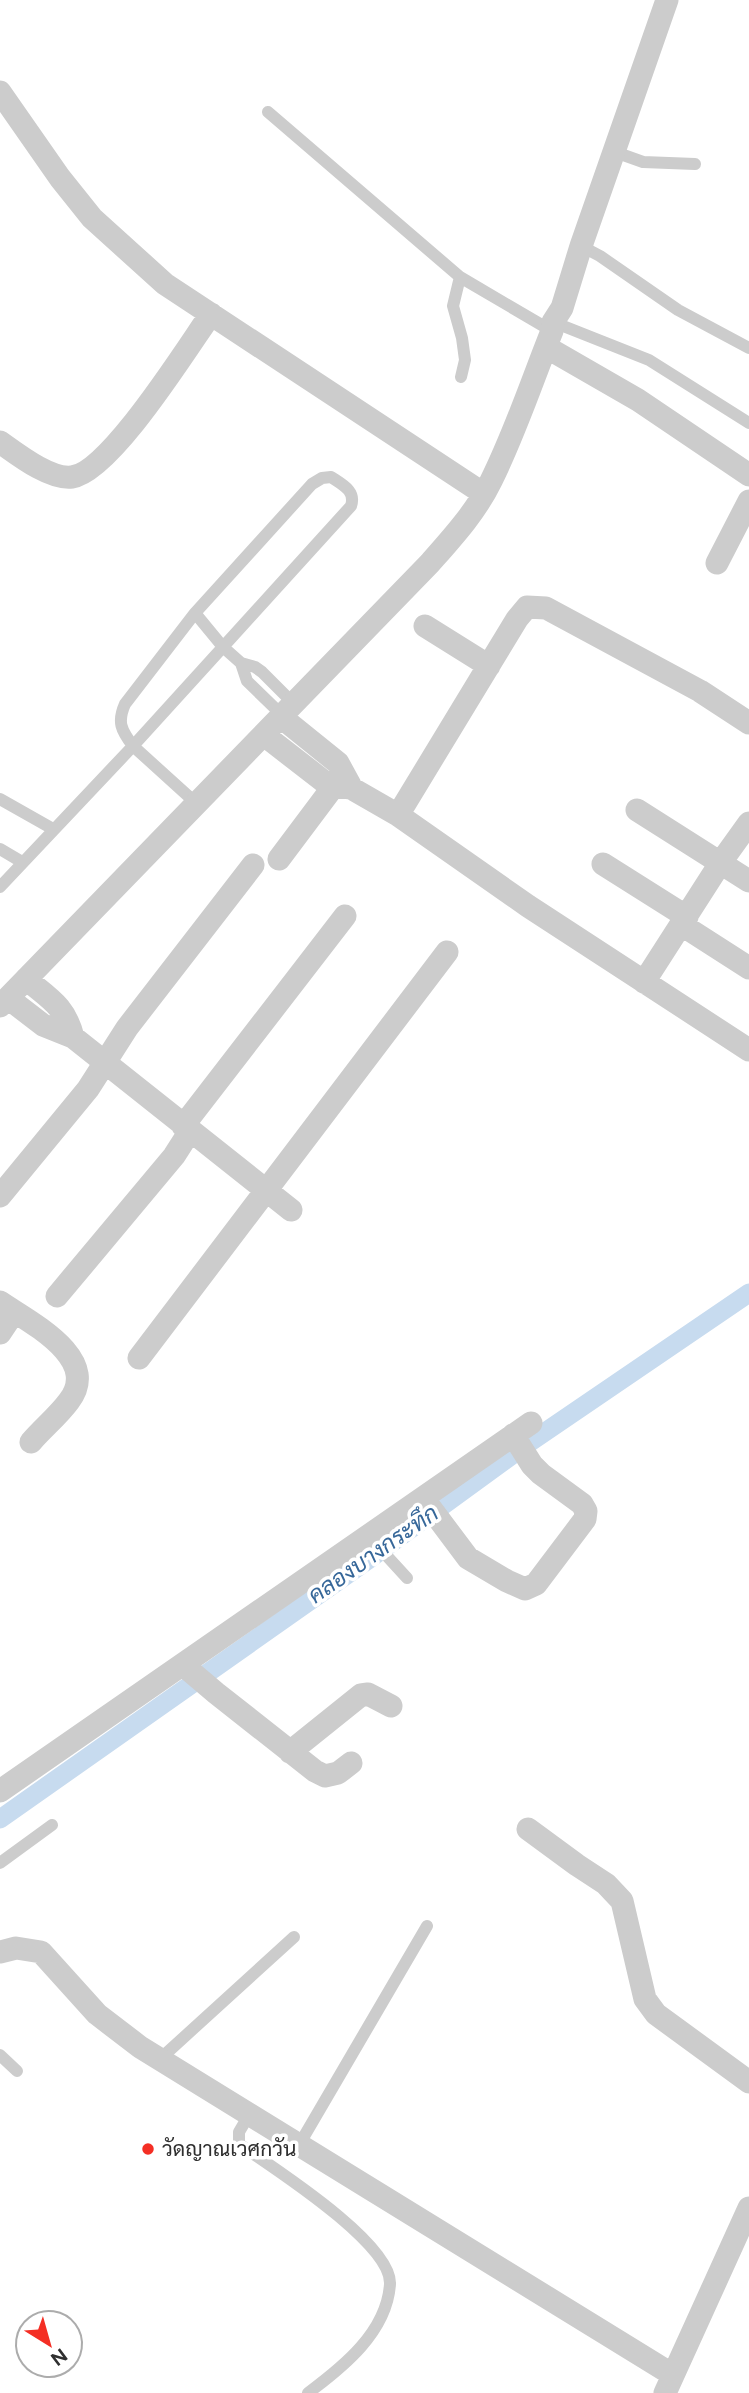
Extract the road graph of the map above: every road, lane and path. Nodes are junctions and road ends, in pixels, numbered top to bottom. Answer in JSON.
{"nodes":[{"id":1,"x":667,"y":0,"type":"edge"},
{"id":2,"x":0,"y":92,"type":"edge"},
{"id":3,"x":268,"y":112,"type":"dead end"},
{"id":4,"x":615,"y":152,"type":"junction"},
{"id":5,"x":695,"y":164,"type":"dead end"},
{"id":6,"x":581,"y":246,"type":"junction"},
{"id":7,"x":460,"y":277,"type":"junction"},
{"id":8,"x":211,"y":314,"type":"junction"},
{"id":9,"x":550,"y":334,"type":"junction"},
{"id":10,"x":749,"y":348,"type":"edge"},
{"id":11,"x":461,"y":377,"type":"dead end"},
{"id":12,"x":749,"y":423,"type":"edge"},
{"id":13,"x":0,"y":442,"type":"edge"},
{"id":14,"x":749,"y":475,"type":"edge"},
{"id":15,"x":484,"y":494,"type":"junction"},
{"id":16,"x":749,"y":501,"type":"edge"},
{"id":17,"x":717,"y":563,"type":"dead end"},
{"id":18,"x":195,"y":613,"type":"junction"},
{"id":19,"x":425,"y":626,"type":"dead end"},
{"id":20,"x":223,"y":647,"type":"junction"},
{"id":21,"x":489,"y":666,"type":"junction"},
{"id":22,"x":285,"y":712,"type":"junction"},
{"id":23,"x":749,"y":723,"type":"edge"},
{"id":24,"x":264,"y":735,"type":"junction"},
{"id":25,"x":133,"y":746,"type":"junction"},
{"id":26,"x":343,"y":782,"type":"junction"},
{"id":27,"x":0,"y":799,"type":"edge"},
{"id":28,"x":197,"y":804,"type":"junction"},
{"id":29,"x":637,"y":810,"type":"dead end"},
{"id":30,"x":398,"y":815,"type":"junction"},
{"id":31,"x":749,"y":823,"type":"edge"},
{"id":32,"x":53,"y":829,"type":"junction"},
{"id":33,"x":0,"y":849,"type":"edge"},
{"id":34,"x":279,"y":859,"type":"dead end"},
{"id":35,"x":22,"y":862,"type":"junction"},
{"id":36,"x":721,"y":862,"type":"junction"},
{"id":37,"x":603,"y":864,"type":"dead end"},
{"id":38,"x":253,"y":865,"type":"dead end"},
{"id":39,"x":749,"y":881,"type":"edge"},
{"id":40,"x":0,"y":887,"type":"edge"},
{"id":41,"x":345,"y":916,"type":"dead end"},
{"id":42,"x":685,"y":921,"type":"junction"},
{"id":43,"x":447,"y":952,"type":"dead end"},
{"id":44,"x":749,"y":968,"type":"edge"},
{"id":45,"x":26,"y":979,"type":"junction"},
{"id":46,"x":644,"y":982,"type":"junction"},
{"id":47,"x":4,"y":1002,"type":"edge"},
{"id":48,"x":73,"y":1037,"type":"junction"},
{"id":49,"x":749,"y":1050,"type":"edge"},
{"id":50,"x":104,"y":1063,"type":"junction"},
{"id":51,"x":187,"y":1128,"type":"junction"},
{"id":52,"x":267,"y":1189,"type":"junction"},
{"id":53,"x":0,"y":1196,"type":"edge"},
{"id":54,"x":291,"y":1210,"type":"dead end"},
{"id":55,"x":57,"y":1296,"type":"dead end"},
{"id":56,"x":7,"y":1307,"type":"edge"},
{"id":57,"x":0,"y":1333,"type":"edge"},
{"id":58,"x":139,"y":1358,"type":"dead end"},
{"id":59,"x":31,"y":1441,"type":"dead end"},
{"id":60,"x":425,"y":1500,"type":"junction"},
{"id":61,"x":371,"y":1539,"type":"junction"},
{"id":62,"x":407,"y":1578,"type":"dead end"},
{"id":63,"x":189,"y":1670,"type":"junction"},
{"id":64,"x":391,"y":1706,"type":"dead end"},
{"id":65,"x":290,"y":1752,"type":"junction"},
{"id":66,"x":351,"y":1763,"type":"dead end"},
{"id":67,"x":0,"y":1791,"type":"edge"},
{"id":68,"x":52,"y":1825,"type":"dead end"},
{"id":69,"x":528,"y":1829,"type":"dead end"},
{"id":70,"x":0,"y":1863,"type":"edge"},
{"id":71,"x":427,"y":1926,"type":"dead end"},
{"id":72,"x":294,"y":1937,"type":"dead end"},
{"id":73,"x":0,"y":1952,"type":"edge"},
{"id":74,"x":0,"y":2054,"type":"edge"},
{"id":75,"x":160,"y":2059,"type":"junction"},
{"id":76,"x":17,"y":2071,"type":"dead end"},
{"id":77,"x":749,"y":2082,"type":"edge"},
{"id":78,"x":249,"y":2115,"type":"junction"},
{"id":79,"x":299,"y":2145,"type":"junction"},
{"id":80,"x":749,"y":2208,"type":"edge"},
{"id":81,"x":669,"y":2384,"type":"edge"},
{"id":82,"x":308,"y":2393,"type":"edge"}],
"edges":[{"from":1,"to":4,"type":"street"},
{"from":2,"to":8,"type":"street"},
{"from":3,"to":7,"type":"lane"},
{"from":4,"to":5,"type":"lane"},
{"from":4,"to":6,"type":"street"},
{"from":6,"to":9,"type":"street"},
{"from":6,"to":10,"type":"lane"},
{"from":7,"to":9,"type":"lane"},
{"from":7,"to":11,"type":"lane"},
{"from":8,"to":13,"type":"street"},
{"from":8,"to":15,"type":"street"},
{"from":9,"to":12,"type":"lane"},
{"from":9,"to":14,"type":"street"},
{"from":9,"to":15,"type":"street"},
{"from":15,"to":22,"type":"street"},
{"from":16,"to":17,"type":"street"},
{"from":18,"to":20,"type":"lane"},
{"from":18,"to":20,"type":"lane"},
{"from":18,"to":25,"type":"lane"},
{"from":19,"to":21,"type":"street"},
{"from":20,"to":22,"type":"lane"},
{"from":20,"to":25,"type":"lane"},
{"from":21,"to":23,"type":"street"},
{"from":21,"to":30,"type":"street"},
{"from":22,"to":24,"type":"street"},
{"from":22,"to":26,"type":"street"},
{"from":24,"to":26,"type":"street"},
{"from":24,"to":28,"type":"street"},
{"from":25,"to":28,"type":"lane"},
{"from":25,"to":32,"type":"lane"},
{"from":26,"to":30,"type":"street"},
{"from":26,"to":34,"type":"street"},
{"from":27,"to":32,"type":"lane"},
{"from":28,"to":45,"type":"street"},
{"from":29,"to":36,"type":"street"},
{"from":30,"to":46,"type":"street"},
{"from":31,"to":36,"type":"street"},
{"from":32,"to":35,"type":"lane"},
{"from":33,"to":35,"type":"lane"},
{"from":35,"to":40,"type":"lane"},
{"from":36,"to":39,"type":"street"},
{"from":36,"to":42,"type":"street"},
{"from":37,"to":42,"type":"street"},
{"from":38,"to":50,"type":"street"},
{"from":41,"to":51,"type":"street"},
{"from":42,"to":44,"type":"street"},
{"from":42,"to":46,"type":"street"},
{"from":43,"to":52,"type":"street"},
{"from":45,"to":47,"type":"street"},
{"from":45,"to":48,"type":"street"},
{"from":46,"to":49,"type":"street"},
{"from":47,"to":48,"type":"street"},
{"from":48,"to":50,"type":"street"},
{"from":50,"to":51,"type":"street"},
{"from":50,"to":53,"type":"street"},
{"from":51,"to":52,"type":"street"},
{"from":51,"to":55,"type":"street"},
{"from":52,"to":54,"type":"street"},
{"from":52,"to":58,"type":"street"},
{"from":56,"to":57,"type":"street"},
{"from":56,"to":59,"type":"street"},
{"from":60,"to":60,"type":"street"},
{"from":60,"to":61,"type":"street"},
{"from":61,"to":62,"type":"lane"},
{"from":61,"to":63,"type":"street"},
{"from":63,"to":65,"type":"street"},
{"from":63,"to":67,"type":"street"},
{"from":64,"to":65,"type":"street"},
{"from":65,"to":66,"type":"street"},
{"from":68,"to":70,"type":"lane"},
{"from":69,"to":77,"type":"street"},
{"from":71,"to":79,"type":"lane"},
{"from":72,"to":75,"type":"lane"},
{"from":73,"to":75,"type":"street"},
{"from":74,"to":76,"type":"lane"},
{"from":75,"to":78,"type":"street"},
{"from":78,"to":79,"type":"street"},
{"from":78,"to":82,"type":"lane"},
{"from":79,"to":81,"type":"street"},
{"from":80,"to":81,"type":"street"}]}
